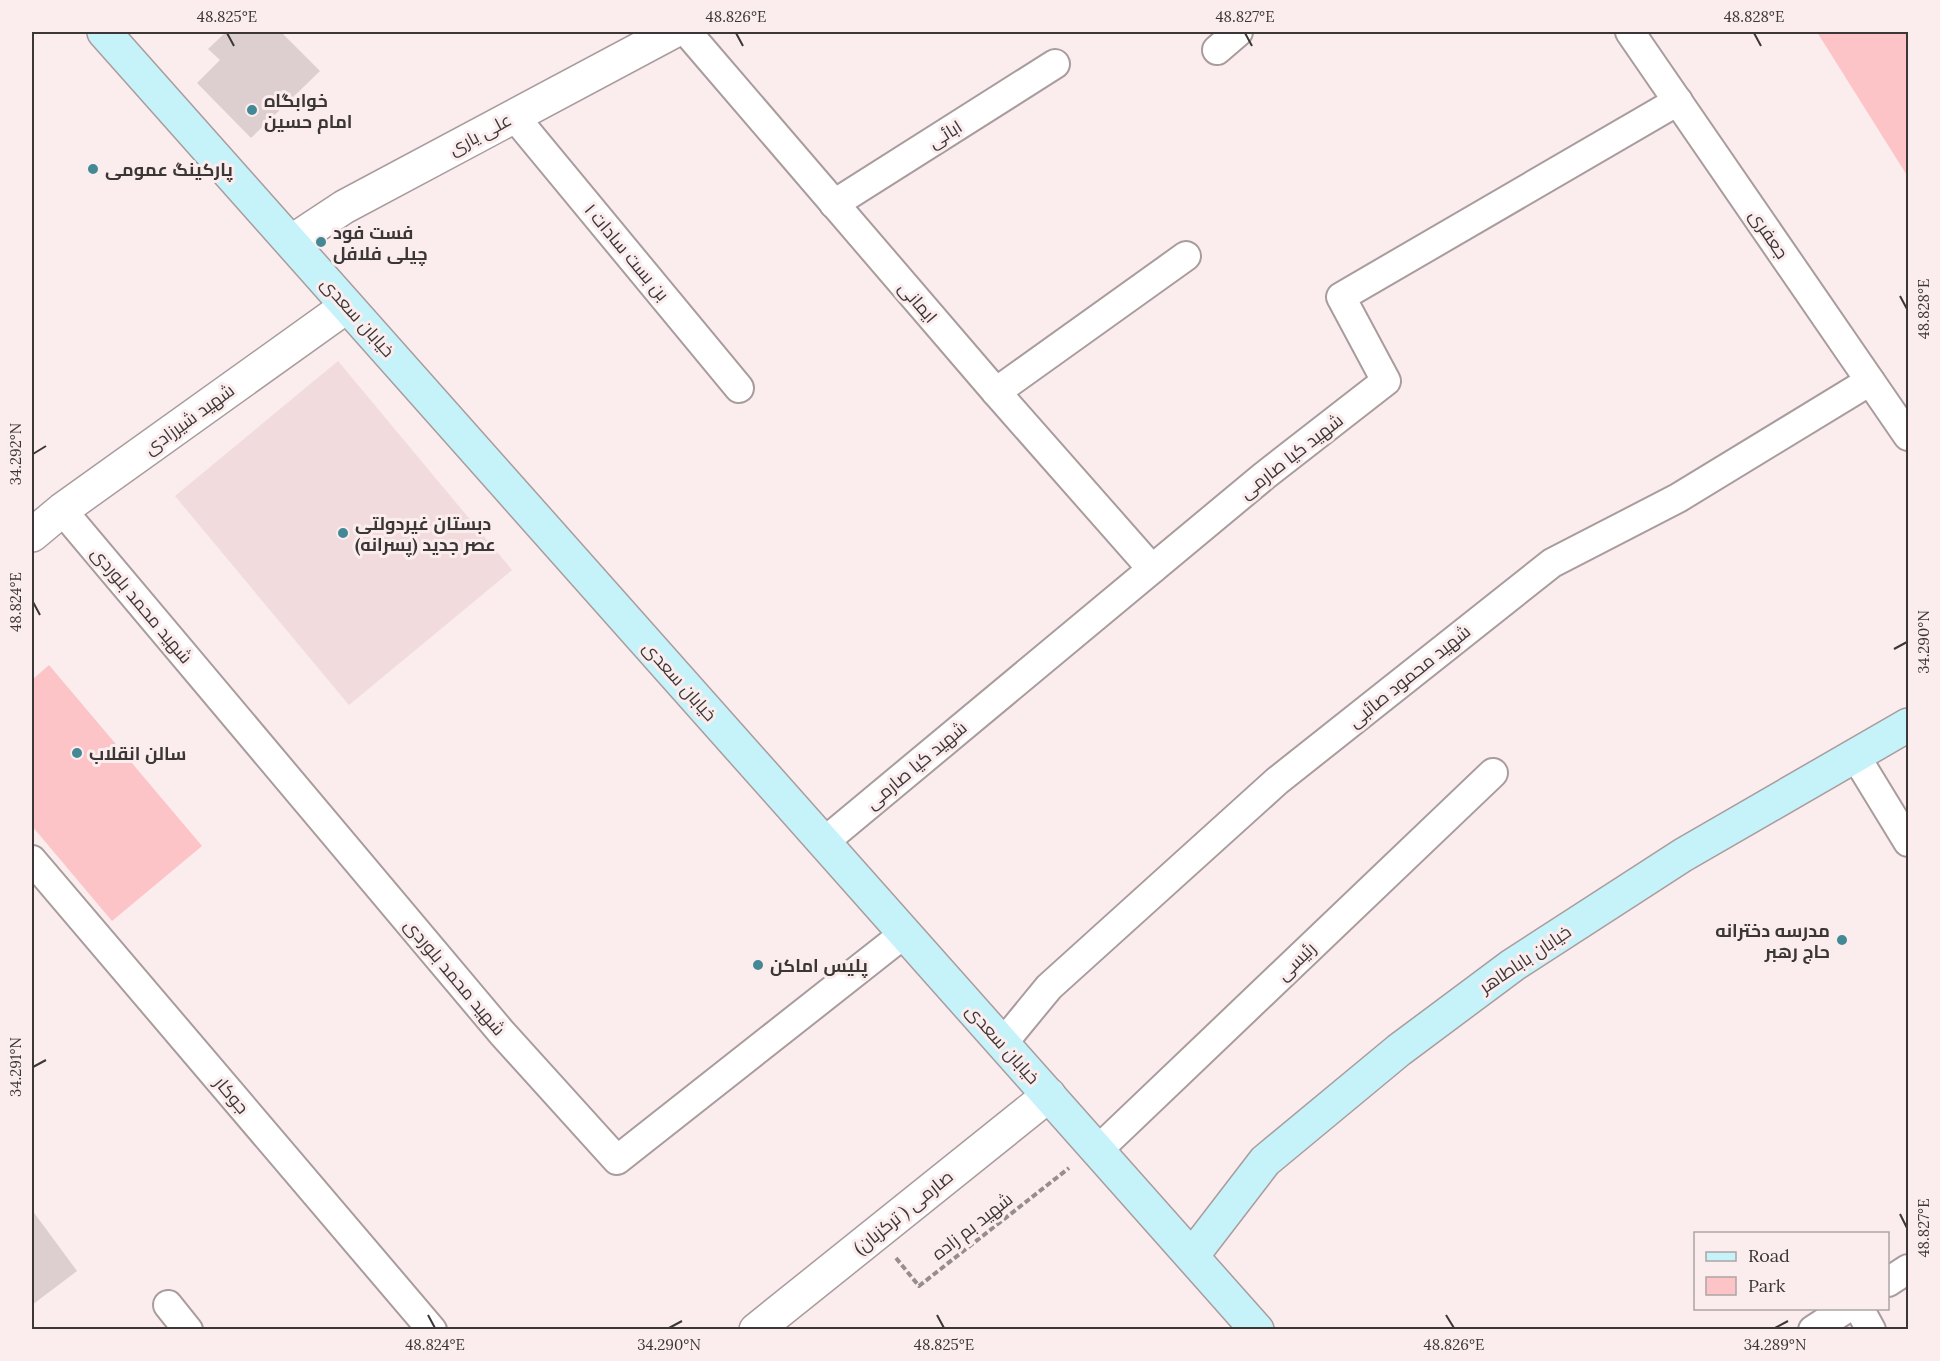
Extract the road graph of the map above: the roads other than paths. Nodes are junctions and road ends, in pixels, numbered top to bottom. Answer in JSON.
{"nodes":[{"id":1,"x":104,"y":32,"type":"edge"},
{"id":2,"x":672,"y":32,"type":"edge"},
{"id":3,"x":687,"y":32,"type":"edge"},
{"id":4,"x":1630,"y":32,"type":"edge"},
{"id":5,"x":1055,"y":64,"type":"dead end"},
{"id":6,"x":1678,"y":101,"type":"junction"},
{"id":7,"x":514,"y":116,"type":"junction"},
{"id":8,"x":834,"y":204,"type":"junction"},
{"id":9,"x":291,"y":242,"type":"junction"},
{"id":10,"x":1186,"y":255,"type":"dead end"},
{"id":11,"x":347,"y":306,"type":"junction"},
{"id":12,"x":1870,"y":381,"type":"junction"},
{"id":13,"x":740,"y":388,"type":"dead end"},
{"id":14,"x":996,"y":392,"type":"junction"},
{"id":15,"x":1900,"y":404,"type":"edge"},
{"id":16,"x":1908,"y":436,"type":"edge"},
{"id":17,"x":62,"y":510,"type":"junction"},
{"id":18,"x":32,"y":535,"type":"edge"},
{"id":19,"x":1152,"y":569,"type":"junction"},
{"id":20,"x":1908,"y":725,"type":"edge"},
{"id":21,"x":1856,"y":757,"type":"junction"},
{"id":22,"x":1494,"y":773,"type":"dead end"},
{"id":23,"x":824,"y":842,"type":"junction"},
{"id":24,"x":1908,"y":842,"type":"edge"},
{"id":25,"x":32,"y":861,"type":"edge"},
{"id":26,"x":905,"y":933,"type":"junction"},
{"id":27,"x":1003,"y":1043,"type":"junction"},
{"id":28,"x":1049,"y":1095,"type":"junction"},
{"id":29,"x":1096,"y":1148,"type":"junction"},
{"id":30,"x":1192,"y":1256,"type":"junction"},
{"id":31,"x":1908,"y":1269,"type":"edge"},
{"id":32,"x":1889,"y":1281,"type":"edge"},
{"id":33,"x":168,"y":1305,"type":"dead end"},
{"id":34,"x":1844,"y":1310,"type":"edge"},
{"id":35,"x":1859,"y":1310,"type":"edge"},
{"id":36,"x":188,"y":1329,"type":"edge"},
{"id":37,"x":432,"y":1329,"type":"edge"},
{"id":38,"x":756,"y":1329,"type":"edge"},
{"id":39,"x":1257,"y":1329,"type":"edge"},
{"id":40,"x":1813,"y":1329,"type":"edge"},
{"id":41,"x":1871,"y":1329,"type":"edge"}],
"edges":[{"from":1,"to":9,"type":"main road","name":"خیابان سعدی"},
{"from":2,"to":7,"type":"street","name":"علی یاری"},
{"from":3,"to":8,"type":"street","name":"ایمانی"},
{"from":4,"to":6,"type":"street","name":"جعفری"},
{"from":5,"to":8,"type":"street","name":"ابائی"},
{"from":6,"to":12,"type":"street","name":"جعفری"},
{"from":6,"to":19,"type":"street","name":"شهید کیا صارمی"},
{"from":7,"to":9,"type":"street","name":"علی یاری"},
{"from":7,"to":13,"type":"street","name":"بن بست سادات ۱"},
{"from":8,"to":14,"type":"street","name":"ایمانی"},
{"from":9,"to":11,"type":"main road","name":"خیابان سعدی"},
{"from":10,"to":14,"type":"street"},
{"from":11,"to":17,"type":"street","name":"شهید شیرزادی"},
{"from":11,"to":23,"type":"main road","name":"خیابان سعدی"},
{"from":12,"to":15,"type":"street","name":"جعفری"},
{"from":12,"to":27,"type":"street","name":"شهید محمود صائبی"},
{"from":14,"to":19,"type":"street","name":"ایمانی"},
{"from":15,"to":16,"type":"street","name":"جعفری"},
{"from":17,"to":18,"type":"street","name":"شهید شیرزادی"},
{"from":17,"to":26,"type":"street","name":"شهید محمد بلوردی"},
{"from":19,"to":23,"type":"street","name":"شهید کیا صارمی"},
{"from":20,"to":21,"type":"main road","name":"خیابان باباطاهر"},
{"from":21,"to":24,"type":"street"},
{"from":21,"to":30,"type":"main road","name":"خیابان باباطاهر"},
{"from":22,"to":29,"type":"street","name":"رئیسی"},
{"from":23,"to":26,"type":"main road","name":"خیابان سعدی"},
{"from":25,"to":37,"type":"street","name":"جوکار"},
{"from":26,"to":27,"type":"main road","name":"خیابان سعدی"},
{"from":27,"to":28,"type":"main road","name":"خیابان سعدی"},
{"from":28,"to":29,"type":"main road","name":"خیابان سعدی"},
{"from":28,"to":38,"type":"street","name":"صارمی ( ترکزبان)"},
{"from":29,"to":30,"type":"main road","name":"خیابان سعدی"},
{"from":30,"to":39,"type":"main road","name":"خیابان سعدی"},
{"from":31,"to":32,"type":"street"},
{"from":33,"to":36,"type":"street"},
{"from":34,"to":40,"type":"street"},
{"from":35,"to":41,"type":"street"}]}
